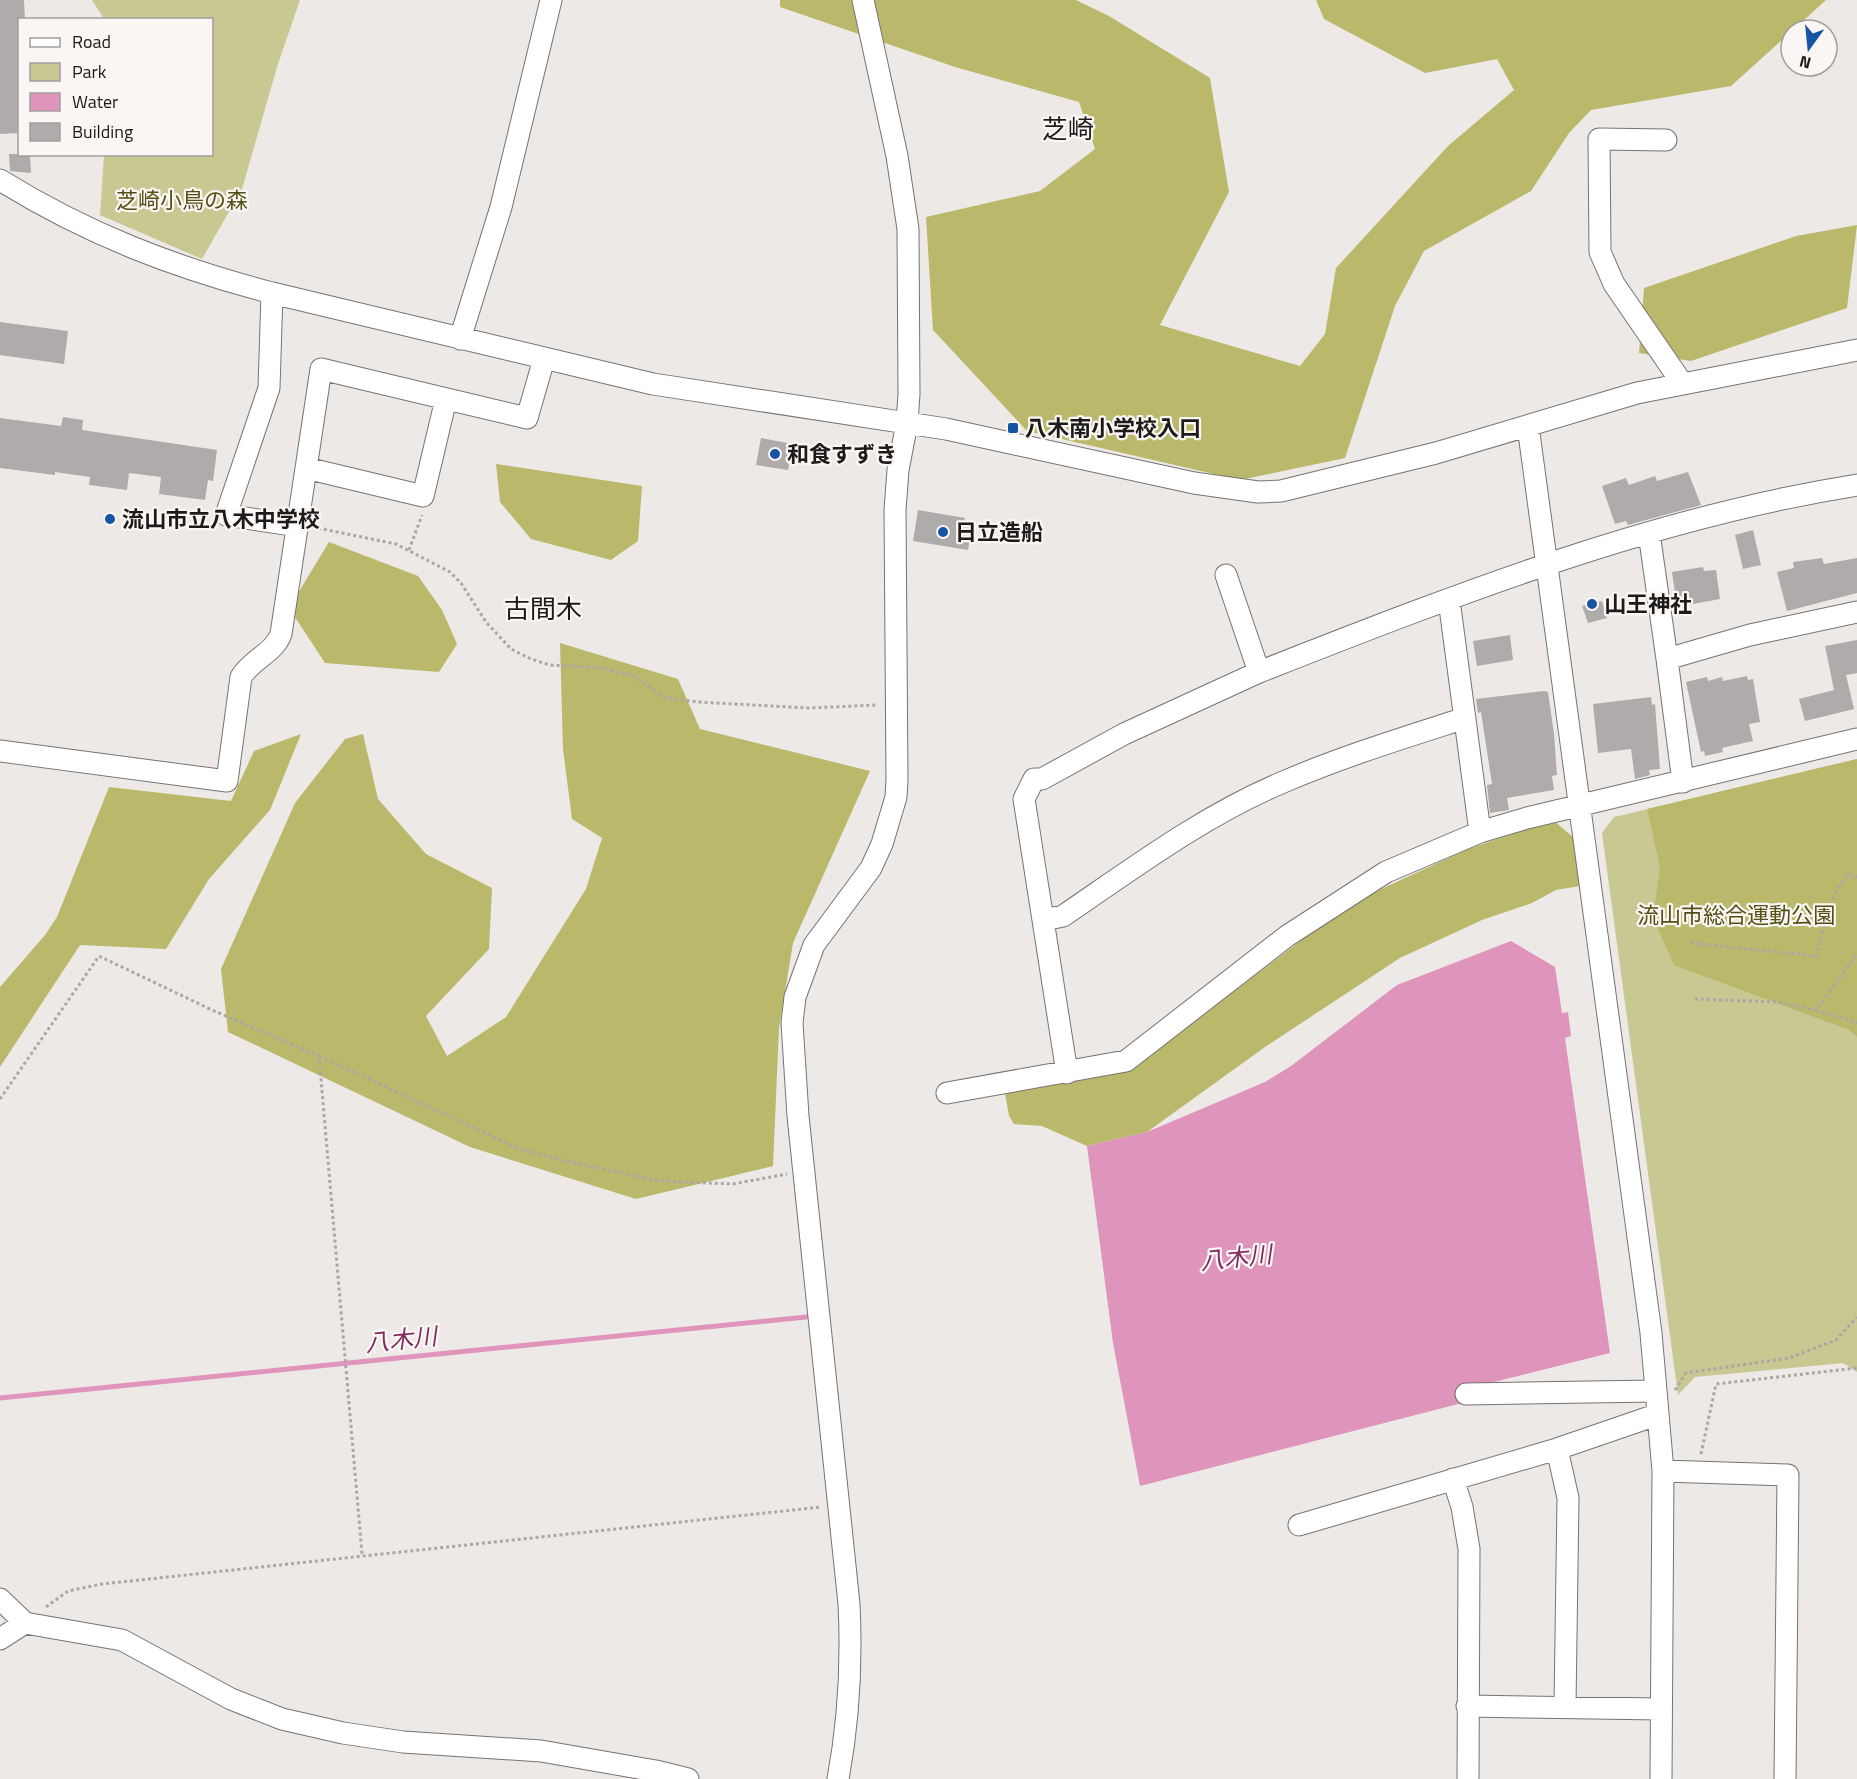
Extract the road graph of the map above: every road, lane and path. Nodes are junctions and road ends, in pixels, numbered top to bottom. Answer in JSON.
{"nodes":[{"id":1,"x":551,"y":0,"type":"edge"},
{"id":2,"x":863,"y":0,"type":"edge"},
{"id":3,"x":1666,"y":140,"type":"dead end"},
{"id":4,"x":0,"y":180,"type":"edge"},
{"id":5,"x":272,"y":293,"type":"junction"},
{"id":6,"x":460,"y":339,"type":"junction"},
{"id":7,"x":1857,"y":350,"type":"edge"},
{"id":8,"x":544,"y":359,"type":"junction"},
{"id":9,"x":1682,"y":383,"type":"junction"},
{"id":10,"x":446,"y":399,"type":"junction"},
{"id":11,"x":907,"y":423,"type":"junction"},
{"id":12,"x":1528,"y":426,"type":"junction"},
{"id":13,"x":306,"y":468,"type":"junction"},
{"id":14,"x":1857,"y":485,"type":"edge"},
{"id":15,"x":423,"y":496,"type":"junction"},
{"id":16,"x":298,"y":526,"type":"junction"},
{"id":17,"x":1649,"y":533,"type":"junction"},
{"id":18,"x":409,"y":550,"type":"junction"},
{"id":19,"x":1546,"y":566,"type":"junction"},
{"id":20,"x":1226,"y":575,"type":"dead end"},
{"id":21,"x":1449,"y":600,"type":"junction"},
{"id":22,"x":1857,"y":612,"type":"edge"},
{"id":23,"x":1667,"y":659,"type":"junction"},
{"id":24,"x":1259,"y":672,"type":"junction"},
{"id":25,"x":897,"y":704,"type":"junction"},
{"id":26,"x":1466,"y":718,"type":"junction"},
{"id":27,"x":1857,"y":739,"type":"edge"},
{"id":28,"x":0,"y":751,"type":"edge"},
{"id":29,"x":1683,"y":782,"type":"junction"},
{"id":30,"x":1578,"y":807,"type":"junction"},
{"id":31,"x":1480,"y":832,"type":"junction"},
{"id":32,"x":1857,"y":877,"type":"edge"},
{"id":33,"x":1044,"y":920,"type":"junction"},
{"id":34,"x":1690,"y":943,"type":"dead end"},
{"id":35,"x":1857,"y":954,"type":"edge"},
{"id":36,"x":1695,"y":999,"type":"dead end"},
{"id":37,"x":1816,"y":1010,"type":"junction"},
{"id":38,"x":1857,"y":1023,"type":"edge"},
{"id":39,"x":318,"y":1056,"type":"junction"},
{"id":40,"x":1067,"y":1073,"type":"junction"},
{"id":41,"x":947,"y":1093,"type":"dead end"},
{"id":42,"x":0,"y":1099,"type":"edge"},
{"id":43,"x":804,"y":1171,"type":"junction"},
{"id":44,"x":1857,"y":1317,"type":"edge"},
{"id":45,"x":1857,"y":1368,"type":"edge"},
{"id":46,"x":1655,"y":1391,"type":"junction"},
{"id":47,"x":1466,"y":1394,"type":"dead end"},
{"id":48,"x":1656,"y":1415,"type":"junction"},
{"id":49,"x":1557,"y":1449,"type":"junction"},
{"id":50,"x":1699,"y":1466,"type":"dead end"},
{"id":51,"x":1663,"y":1472,"type":"junction"},
{"id":52,"x":1453,"y":1479,"type":"junction"},
{"id":53,"x":839,"y":1505,"type":"junction"},
{"id":54,"x":1299,"y":1525,"type":"dead end"},
{"id":55,"x":362,"y":1554,"type":"junction"},
{"id":56,"x":0,"y":1599,"type":"edge"},
{"id":57,"x":25,"y":1623,"type":"junction"},
{"id":58,"x":0,"y":1639,"type":"edge"},
{"id":59,"x":1467,"y":1706,"type":"junction"},
{"id":60,"x":1565,"y":1706,"type":"junction"},
{"id":61,"x":1662,"y":1709,"type":"junction"},
{"id":62,"x":688,"y":1779,"type":"edge"},
{"id":63,"x":838,"y":1779,"type":"edge"},
{"id":64,"x":1468,"y":1779,"type":"edge"},
{"id":65,"x":1661,"y":1779,"type":"edge"},
{"id":66,"x":1785,"y":1779,"type":"edge"}],
"edges":[{"from":1,"to":6,"type":"street"},
{"from":2,"to":11,"type":"street"},
{"from":3,"to":9,"type":"street"},
{"from":4,"to":5,"type":"street"},
{"from":5,"to":6,"type":"street"},
{"from":5,"to":16,"type":"street"},
{"from":6,"to":8,"type":"street"},
{"from":7,"to":9,"type":"street"},
{"from":8,"to":10,"type":"street"},
{"from":8,"to":11,"type":"street"},
{"from":9,"to":12,"type":"street"},
{"from":10,"to":13,"type":"street"},
{"from":10,"to":15,"type":"street"},
{"from":11,"to":12,"type":"street"},
{"from":11,"to":25,"type":"street"},
{"from":12,"to":19,"type":"street"},
{"from":13,"to":15,"type":"street"},
{"from":13,"to":16,"type":"street"},
{"from":14,"to":17,"type":"street"},
{"from":15,"to":18,"type":"path"},
{"from":16,"to":18,"type":"path"},
{"from":16,"to":28,"type":"street"},
{"from":17,"to":19,"type":"street"},
{"from":17,"to":23,"type":"street"},
{"from":18,"to":25,"type":"path"},
{"from":19,"to":21,"type":"street"},
{"from":19,"to":30,"type":"street"},
{"from":20,"to":24,"type":"street"},
{"from":21,"to":24,"type":"street"},
{"from":21,"to":26,"type":"street"},
{"from":22,"to":23,"type":"street"},
{"from":23,"to":29,"type":"street"},
{"from":24,"to":33,"type":"street"},
{"from":25,"to":43,"type":"street"},
{"from":26,"to":31,"type":"street"},
{"from":26,"to":33,"type":"street"},
{"from":27,"to":29,"type":"street"},
{"from":29,"to":30,"type":"street"},
{"from":30,"to":31,"type":"street"},
{"from":30,"to":46,"type":"street"},
{"from":31,"to":40,"type":"street"},
{"from":32,"to":34,"type":"path"},
{"from":33,"to":40,"type":"street"},
{"from":35,"to":37,"type":"path"},
{"from":36,"to":37,"type":"path"},
{"from":37,"to":38,"type":"path"},
{"from":39,"to":42,"type":"path"},
{"from":39,"to":43,"type":"path"},
{"from":39,"to":55,"type":"path"},
{"from":40,"to":41,"type":"street"},
{"from":43,"to":53,"type":"street"},
{"from":44,"to":48,"type":"path"},
{"from":45,"to":50,"type":"path"},
{"from":46,"to":47,"type":"street"},
{"from":46,"to":48,"type":"street"},
{"from":48,"to":49,"type":"street"},
{"from":48,"to":51,"type":"street"},
{"from":49,"to":52,"type":"street"},
{"from":49,"to":60,"type":"street"},
{"from":51,"to":61,"type":"street"},
{"from":51,"to":66,"type":"street"},
{"from":52,"to":54,"type":"street"},
{"from":52,"to":59,"type":"street"},
{"from":53,"to":55,"type":"path"},
{"from":53,"to":63,"type":"street"},
{"from":55,"to":57,"type":"path"},
{"from":56,"to":57,"type":"street"},
{"from":57,"to":58,"type":"street"},
{"from":57,"to":62,"type":"street"},
{"from":59,"to":60,"type":"street"},
{"from":59,"to":64,"type":"street"},
{"from":60,"to":61,"type":"street"},
{"from":61,"to":65,"type":"street"}]}
